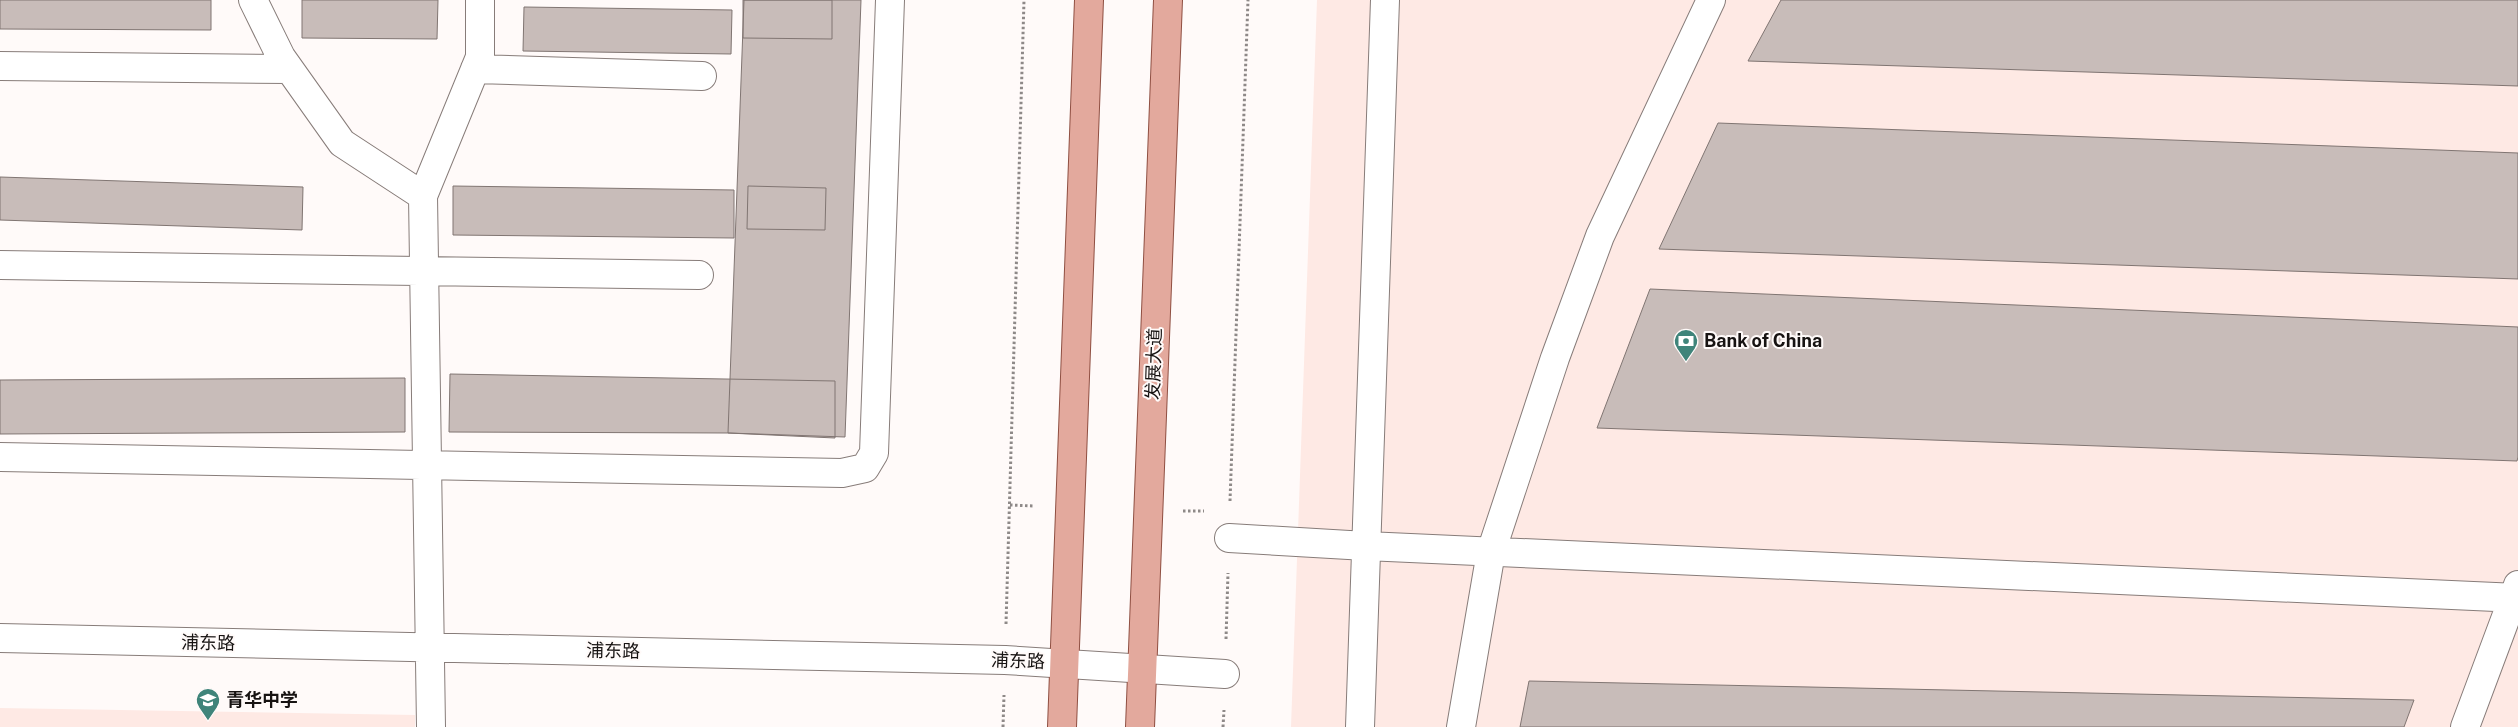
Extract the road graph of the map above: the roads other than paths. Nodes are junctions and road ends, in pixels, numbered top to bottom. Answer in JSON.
{"nodes":[{"id":1,"x":253,"y":0,"type":"edge"},
{"id":2,"x":480,"y":0,"type":"edge"},
{"id":3,"x":890,"y":0,"type":"edge"},
{"id":4,"x":1089,"y":0,"type":"edge"},
{"id":5,"x":1168,"y":0,"type":"edge"},
{"id":6,"x":1385,"y":0,"type":"edge"},
{"id":7,"x":1711,"y":0,"type":"edge"},
{"id":8,"x":0,"y":66,"type":"edge"},
{"id":9,"x":289,"y":69,"type":"junction"},
{"id":10,"x":475,"y":69,"type":"junction"},
{"id":11,"x":702,"y":76,"type":"dead end"},
{"id":12,"x":423,"y":196,"type":"junction"},
{"id":13,"x":0,"y":265,"type":"edge"},
{"id":14,"x":424,"y":270,"type":"junction"},
{"id":15,"x":699,"y":275,"type":"dead end"},
{"id":16,"x":0,"y":457,"type":"edge"},
{"id":17,"x":427,"y":464,"type":"junction"},
{"id":18,"x":1229,"y":538,"type":"road end"},
{"id":19,"x":1366,"y":546,"type":"junction"},
{"id":20,"x":1491,"y":552,"type":"junction"},
{"id":21,"x":2516,"y":594,"type":"edge"},
{"id":22,"x":0,"y":638,"type":"edge"},
{"id":23,"x":428,"y":647,"type":"junction"},
{"id":24,"x":1065,"y":663,"type":"junction"},
{"id":25,"x":1143,"y":667,"type":"junction"},
{"id":26,"x":1225,"y":674,"type":"road end"},
{"id":27,"x":430,"y":727,"type":"edge"},
{"id":28,"x":1062,"y":727,"type":"edge"},
{"id":29,"x":1140,"y":727,"type":"edge"},
{"id":30,"x":1360,"y":727,"type":"edge"},
{"id":31,"x":1461,"y":727,"type":"edge"},
{"id":32,"x":2465,"y":727,"type":"edge"}],
"edges":[{"from":1,"to":9,"type":"street"},
{"from":2,"to":10,"type":"street"},
{"from":3,"to":17,"type":"street"},
{"from":4,"to":24,"type":"main road"},
{"from":5,"to":25,"type":"main road","name":"发展大道"},
{"from":6,"to":19,"type":"street"},
{"from":7,"to":20,"type":"street"},
{"from":8,"to":9,"type":"street"},
{"from":9,"to":12,"type":"street"},
{"from":10,"to":11,"type":"street"},
{"from":10,"to":12,"type":"street"},
{"from":12,"to":14,"type":"street"},
{"from":13,"to":14,"type":"street"},
{"from":14,"to":15,"type":"street"},
{"from":14,"to":17,"type":"street"},
{"from":16,"to":17,"type":"street"},
{"from":17,"to":23,"type":"street"},
{"from":18,"to":19,"type":"street"},
{"from":19,"to":20,"type":"street"},
{"from":19,"to":30,"type":"street"},
{"from":20,"to":21,"type":"street"},
{"from":20,"to":31,"type":"street"},
{"from":21,"to":32,"type":"street"},
{"from":22,"to":23,"type":"street","name":"浦东路"},
{"from":23,"to":24,"type":"street","name":"浦东路"},
{"from":23,"to":27,"type":"street"},
{"from":24,"to":25,"type":"street","name":"浦东路"},
{"from":24,"to":28,"type":"main road"},
{"from":25,"to":26,"type":"street","name":"浦东路"},
{"from":25,"to":29,"type":"main road","name":"发展大道"}]}
